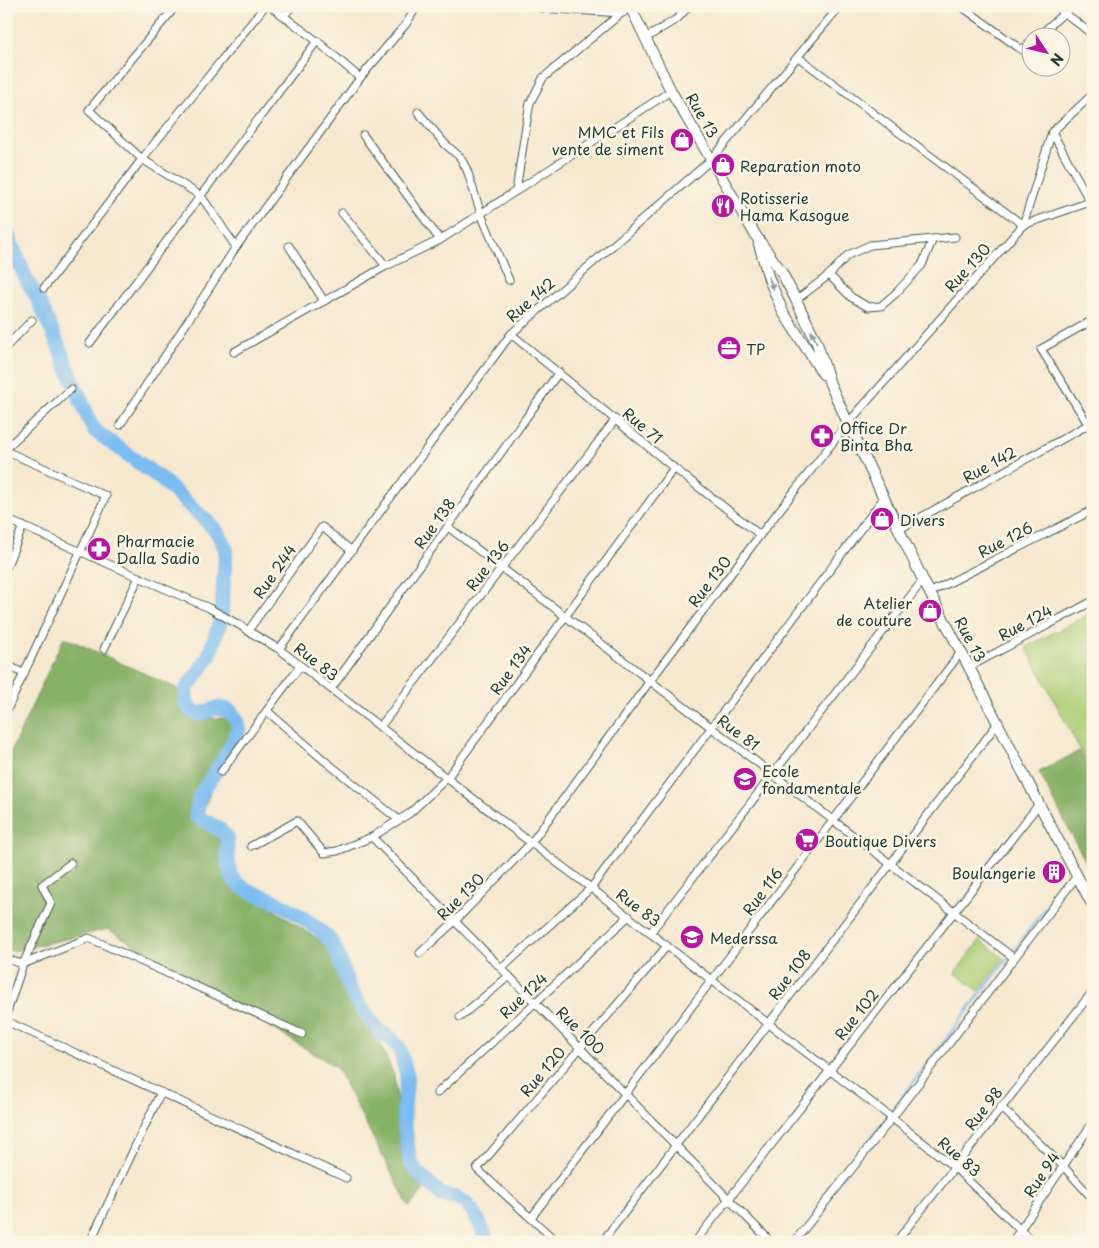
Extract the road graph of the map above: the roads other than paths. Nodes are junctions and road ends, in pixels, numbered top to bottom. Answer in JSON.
{"nodes":[{"id":1,"x":176,"y":6,"type":"edge"},
{"id":2,"x":264,"y":6,"type":"edge"},
{"id":3,"x":270,"y":6,"type":"edge"},
{"id":4,"x":292,"y":6,"type":"edge"},
{"id":5,"x":417,"y":6,"type":"edge"},
{"id":6,"x":533,"y":6,"type":"edge"},
{"id":7,"x":689,"y":6,"type":"edge"},
{"id":8,"x":840,"y":6,"type":"edge"},
{"id":9,"x":961,"y":6,"type":"edge"},
{"id":10,"x":1056,"y":6,"type":"edge"},
{"id":11,"x":1072,"y":6,"type":"edge"},
{"id":12,"x":626,"y":10,"type":"edge"},
{"id":13,"x":1064,"y":13,"type":"junction"},
{"id":14,"x":284,"y":16,"type":"junction"},
{"id":15,"x":1047,"y":28,"type":"edge"},
{"id":16,"x":1093,"y":35,"type":"edge"},
{"id":17,"x":646,"y":38,"type":"junction"},
{"id":18,"x":317,"y":41,"type":"junction"},
{"id":19,"x":1022,"y":50,"type":"edge"},
{"id":20,"x":798,"y":56,"type":"junction"},
{"id":21,"x":360,"y":78,"type":"junction"},
{"id":22,"x":671,"y":91,"type":"junction"},
{"id":23,"x":1093,"y":94,"type":"edge"},
{"id":24,"x":418,"y":112,"type":"dead end"},
{"id":25,"x":1052,"y":132,"type":"junction"},
{"id":26,"x":363,"y":135,"type":"dead end"},
{"id":27,"x":142,"y":159,"type":"junction"},
{"id":28,"x":712,"y":159,"type":"junction"},
{"id":29,"x":516,"y":192,"type":"junction"},
{"id":30,"x":201,"y":196,"type":"junction"},
{"id":31,"x":1092,"y":203,"type":"edge"},
{"id":32,"x":342,"y":213,"type":"dead end"},
{"id":33,"x":481,"y":214,"type":"junction"},
{"id":34,"x":1023,"y":226,"type":"junction"},
{"id":35,"x":756,"y":236,"type":"junction"},
{"id":36,"x":955,"y":237,"type":"dead end"},
{"id":37,"x":934,"y":238,"type":"junction"},
{"id":38,"x":440,"y":240,"type":"junction"},
{"id":39,"x":289,"y":246,"type":"dead end"},
{"id":40,"x":236,"y":247,"type":"junction"},
{"id":41,"x":386,"y":266,"type":"junction"},
{"id":42,"x":829,"y":275,"type":"junction"},
{"id":43,"x":509,"y":280,"type":"dead end"},
{"id":44,"x":44,"y":288,"type":"dead end"},
{"id":45,"x":324,"y":300,"type":"junction"},
{"id":46,"x":796,"y":300,"type":"junction"},
{"id":47,"x":32,"y":320,"type":"dead end"},
{"id":48,"x":1093,"y":320,"type":"edge"},
{"id":49,"x":511,"y":334,"type":"junction"},
{"id":50,"x":90,"y":343,"type":"dead end"},
{"id":51,"x":6,"y":347,"type":"edge"},
{"id":52,"x":234,"y":352,"type":"dead end"},
{"id":53,"x":559,"y":372,"type":"junction"},
{"id":54,"x":830,"y":384,"type":"junction"},
{"id":55,"x":71,"y":389,"type":"dead end"},
{"id":56,"x":615,"y":420,"type":"junction"},
{"id":57,"x":848,"y":423,"type":"junction"},
{"id":58,"x":1090,"y":423,"type":"edge"},
{"id":59,"x":120,"y":425,"type":"dead end"},
{"id":60,"x":6,"y":449,"type":"edge"},
{"id":61,"x":674,"y":468,"type":"junction"},
{"id":62,"x":883,"y":499,"type":"junction"},
{"id":63,"x":1093,"y":510,"type":"edge"},
{"id":64,"x":6,"y":518,"type":"edge"},
{"id":65,"x":23,"y":526,"type":"junction"},
{"id":66,"x":448,"y":527,"type":"junction"},
{"id":67,"x":898,"y":530,"type":"junction"},
{"id":68,"x":760,"y":535,"type":"junction"},
{"id":69,"x":80,"y":551,"type":"junction"},
{"id":70,"x":352,"y":551,"type":"junction"},
{"id":71,"x":6,"y":568,"type":"edge"},
{"id":72,"x":502,"y":568,"type":"junction"},
{"id":73,"x":139,"y":577,"type":"junction"},
{"id":74,"x":923,"y":580,"type":"junction"},
{"id":75,"x":929,"y":593,"type":"junction"},
{"id":76,"x":1093,"y":601,"type":"edge"},
{"id":77,"x":566,"y":617,"type":"junction"},
{"id":78,"x":248,"y":631,"type":"junction"},
{"id":79,"x":104,"y":649,"type":"dead end"},
{"id":80,"x":279,"y":649,"type":"junction"},
{"id":81,"x":961,"y":652,"type":"junction"},
{"id":82,"x":6,"y":664,"type":"edge"},
{"id":83,"x":300,"y":666,"type":"junction"},
{"id":84,"x":969,"y":667,"type":"junction"},
{"id":85,"x":24,"y":674,"type":"junction"},
{"id":86,"x":650,"y":681,"type":"junction"},
{"id":87,"x":331,"y":689,"type":"junction"},
{"id":88,"x":266,"y":711,"type":"junction"},
{"id":89,"x":6,"y":712,"type":"edge"},
{"id":90,"x":998,"y":723,"type":"junction"},
{"id":91,"x":380,"y":726,"type":"junction"},
{"id":92,"x":711,"y":728,"type":"junction"},
{"id":93,"x":221,"y":772,"type":"dead end"},
{"id":94,"x":773,"y":774,"type":"junction"},
{"id":95,"x":447,"y":778,"type":"junction"},
{"id":96,"x":1039,"y":804,"type":"junction"},
{"id":97,"x":399,"y":820,"type":"junction"},
{"id":98,"x":833,"y":820,"type":"junction"},
{"id":99,"x":372,"y":837,"type":"junction"},
{"id":100,"x":531,"y":843,"type":"junction"},
{"id":101,"x":251,"y":846,"type":"dead end"},
{"id":102,"x":71,"y":863,"type":"dead end"},
{"id":103,"x":890,"y":864,"type":"junction"},
{"id":104,"x":1077,"y":876,"type":"junction"},
{"id":105,"x":591,"y":888,"type":"junction"},
{"id":106,"x":1093,"y":906,"type":"edge"},
{"id":107,"x":954,"y":912,"type":"junction"},
{"id":108,"x":629,"y":916,"type":"junction"},
{"id":109,"x":455,"y":921,"type":"junction"},
{"id":110,"x":650,"y":933,"type":"junction"},
{"id":111,"x":667,"y":946,"type":"junction"},
{"id":112,"x":420,"y":953,"type":"dead end"},
{"id":113,"x":1014,"y":958,"type":"junction"},
{"id":114,"x":6,"y":959,"type":"edge"},
{"id":115,"x":23,"y":964,"type":"junction"},
{"id":116,"x":502,"y":968,"type":"junction"},
{"id":117,"x":509,"y":976,"type":"junction"},
{"id":118,"x":712,"y":980,"type":"junction"},
{"id":119,"x":1093,"y":991,"type":"edge"},
{"id":120,"x":535,"y":1002,"type":"junction"},
{"id":121,"x":6,"y":1015,"type":"edge"},
{"id":122,"x":460,"y":1017,"type":"dead end"},
{"id":123,"x":6,"y":1020,"type":"edge"},
{"id":124,"x":768,"y":1023,"type":"junction"},
{"id":125,"x":302,"y":1034,"type":"dead end"},
{"id":126,"x":580,"y":1048,"type":"junction"},
{"id":127,"x":830,"y":1070,"type":"junction"},
{"id":128,"x":161,"y":1092,"type":"junction"},
{"id":129,"x":437,"y":1093,"type":"dead end"},
{"id":130,"x":625,"y":1094,"type":"junction"},
{"id":131,"x":1001,"y":1107,"type":"junction"},
{"id":132,"x":892,"y":1118,"type":"junction"},
{"id":133,"x":1093,"y":1122,"type":"edge"},
{"id":134,"x":675,"y":1145,"type":"junction"},
{"id":135,"x":1063,"y":1166,"type":"junction"},
{"id":136,"x":954,"y":1167,"type":"junction"},
{"id":137,"x":346,"y":1178,"type":"dead end"},
{"id":138,"x":729,"y":1199,"type":"junction"},
{"id":139,"x":1093,"y":1199,"type":"edge"},
{"id":140,"x":531,"y":1218,"type":"junction"},
{"id":141,"x":1020,"y":1229,"type":"junction"},
{"id":142,"x":90,"y":1242,"type":"edge"},
{"id":143,"x":557,"y":1242,"type":"edge"},
{"id":144,"x":602,"y":1242,"type":"edge"},
{"id":145,"x":695,"y":1242,"type":"edge"},
{"id":146,"x":771,"y":1242,"type":"edge"},
{"id":147,"x":794,"y":1242,"type":"edge"},
{"id":148,"x":896,"y":1242,"type":"edge"},
{"id":149,"x":1012,"y":1242,"type":"edge"},
{"id":150,"x":1033,"y":1242,"type":"edge"}],
"edges":[{"from":1,"to":27,"type":"street"},
{"from":2,"to":27,"type":"street"},
{"from":3,"to":14,"type":"street"},
{"from":4,"to":14,"type":"street"},
{"from":5,"to":21,"type":"street"},
{"from":6,"to":12,"type":"street"},
{"from":7,"to":17,"type":"street"},
{"from":8,"to":20,"type":"street","name":"Rue 142"},
{"from":9,"to":19,"type":"street"},
{"from":10,"to":13,"type":"street"},
{"from":11,"to":13,"type":"street"},
{"from":12,"to":17,"type":"street","name":"Rue 13"},
{"from":12,"to":29,"type":"street"},
{"from":13,"to":15,"type":"street"},
{"from":13,"to":16,"type":"street"},
{"from":14,"to":18,"type":"street"},
{"from":17,"to":22,"type":"street","name":"Rue 13"},
{"from":18,"to":21,"type":"street"},
{"from":18,"to":30,"type":"street"},
{"from":20,"to":28,"type":"street","name":"Rue 142"},
{"from":20,"to":34,"type":"street"},
{"from":21,"to":40,"type":"street"},
{"from":22,"to":28,"type":"street","name":"Rue 13"},
{"from":22,"to":29,"type":"street"},
{"from":23,"to":25,"type":"street"},
{"from":24,"to":33,"type":"street"},
{"from":25,"to":31,"type":"street"},
{"from":25,"to":34,"type":"street"},
{"from":26,"to":38,"type":"street"},
{"from":27,"to":30,"type":"street"},
{"from":27,"to":44,"type":"street"},
{"from":28,"to":35,"type":"street","name":"Rue 13"},
{"from":28,"to":49,"type":"street","name":"Rue 142"},
{"from":29,"to":33,"type":"street"},
{"from":30,"to":40,"type":"street"},
{"from":30,"to":50,"type":"street"},
{"from":31,"to":34,"type":"street"},
{"from":32,"to":41,"type":"street"},
{"from":33,"to":38,"type":"street"},
{"from":33,"to":43,"type":"street"},
{"from":34,"to":57,"type":"street","name":"Rue 130"},
{"from":35,"to":46,"type":"street","name":"Rue 13"},
{"from":35,"to":54,"type":"street","name":"Rue 13","one_way":true},
{"from":36,"to":37,"type":"street"},
{"from":37,"to":42,"type":"street"},
{"from":37,"to":42,"type":"street"},
{"from":38,"to":41,"type":"street"},
{"from":39,"to":45,"type":"street"},
{"from":40,"to":59,"type":"street"},
{"from":41,"to":45,"type":"street"},
{"from":42,"to":46,"type":"street"},
{"from":45,"to":52,"type":"street"},
{"from":54,"to":46,"type":"street","name":"Rue 13","one_way":true},
{"from":47,"to":51,"type":"street"},
{"from":48,"to":58,"type":"street"},
{"from":49,"to":53,"type":"street","name":"Rue 71"},
{"from":49,"to":70,"type":"street","name":"Rue 142"},
{"from":53,"to":56,"type":"street","name":"Rue 71"},
{"from":53,"to":66,"type":"street","name":"Rue 138"},
{"from":54,"to":57,"type":"street","name":"Rue 13"},
{"from":55,"to":60,"type":"street"},
{"from":56,"to":61,"type":"street","name":"Rue 71"},
{"from":56,"to":72,"type":"street","name":"Rue 136"},
{"from":57,"to":62,"type":"street","name":"Rue 13"},
{"from":57,"to":68,"type":"street","name":"Rue 130"},
{"from":58,"to":67,"type":"street","name":"Rue 142"},
{"from":60,"to":69,"type":"street"},
{"from":61,"to":68,"type":"street","name":"Rue 71"},
{"from":61,"to":77,"type":"street","name":"Rue 134"},
{"from":62,"to":67,"type":"street","name":"Rue 13"},
{"from":62,"to":92,"type":"street"},
{"from":63,"to":75,"type":"street","name":"Rue 126"},
{"from":64,"to":65,"type":"street","name":"Rue 83"},
{"from":65,"to":69,"type":"street","name":"Rue 83"},
{"from":65,"to":71,"type":"street"},
{"from":66,"to":72,"type":"street","name":"Rue 81"},
{"from":66,"to":87,"type":"street","name":"Rue 138"},
{"from":67,"to":74,"type":"street","name":"Rue 13"},
{"from":68,"to":86,"type":"street","name":"Rue 130"},
{"from":69,"to":73,"type":"street","name":"Rue 83"},
{"from":69,"to":85,"type":"street"},
{"from":70,"to":78,"type":"street","name":"Rue 244"},
{"from":70,"to":80,"type":"street","name":"Rue 142"},
{"from":72,"to":77,"type":"street","name":"Rue 81"},
{"from":72,"to":91,"type":"street","name":"Rue 136"},
{"from":73,"to":78,"type":"street","name":"Rue 83"},
{"from":73,"to":79,"type":"street"},
{"from":74,"to":75,"type":"street","name":"Rue 13"},
{"from":74,"to":94,"type":"street"},
{"from":75,"to":81,"type":"street","name":"Rue 13"},
{"from":76,"to":84,"type":"street","name":"Rue 124"},
{"from":77,"to":86,"type":"street","name":"Rue 81"},
{"from":77,"to":95,"type":"street","name":"Rue 134"},
{"from":78,"to":80,"type":"street","name":"Rue 83"},
{"from":80,"to":83,"type":"street","name":"Rue 83"},
{"from":81,"to":84,"type":"street","name":"Rue 13"},
{"from":81,"to":98,"type":"street","name":"Rue 116"},
{"from":82,"to":85,"type":"street"},
{"from":83,"to":87,"type":"street","name":"Rue 83"},
{"from":83,"to":88,"type":"street"},
{"from":84,"to":90,"type":"street","name":"Rue 13"},
{"from":85,"to":89,"type":"street"},
{"from":86,"to":92,"type":"street","name":"Rue 81"},
{"from":86,"to":100,"type":"street","name":"Rue 130"},
{"from":87,"to":91,"type":"street","name":"Rue 83"},
{"from":88,"to":93,"type":"street"},
{"from":88,"to":97,"type":"street"},
{"from":90,"to":96,"type":"street","name":"Rue 13"},
{"from":90,"to":103,"type":"street","name":"Rue 108"},
{"from":91,"to":95,"type":"street","name":"Rue 83"},
{"from":92,"to":94,"type":"street","name":"Rue 81"},
{"from":92,"to":105,"type":"street"},
{"from":94,"to":98,"type":"street","name":"Rue 81"},
{"from":94,"to":110,"type":"street"},
{"from":95,"to":97,"type":"street","name":"Rue 134"},
{"from":95,"to":100,"type":"street","name":"Rue 83"},
{"from":96,"to":104,"type":"street","name":"Rue 13"},
{"from":96,"to":107,"type":"street","name":"Rue 102"},
{"from":97,"to":99,"type":"street","name":"Rue 134"},
{"from":98,"to":103,"type":"street","name":"Rue 81"},
{"from":98,"to":118,"type":"street","name":"Rue 116"},
{"from":99,"to":101,"type":"street","name":"Rue 134"},
{"from":99,"to":109,"type":"street","name":"Rue 100"},
{"from":100,"to":105,"type":"street","name":"Rue 83"},
{"from":100,"to":109,"type":"street","name":"Rue 130"},
{"from":102,"to":115,"type":"street"},
{"from":103,"to":107,"type":"street","name":"Rue 81"},
{"from":103,"to":124,"type":"street","name":"Rue 108"},
{"from":104,"to":106,"type":"street","name":"Rue 13"},
{"from":104,"to":113,"type":"street"},
{"from":105,"to":108,"type":"street","name":"Rue 83"},
{"from":105,"to":116,"type":"street"},
{"from":107,"to":113,"type":"street","name":"Rue 81"},
{"from":107,"to":127,"type":"street","name":"Rue 102"},
{"from":108,"to":110,"type":"street","name":"Rue 83"},
{"from":108,"to":120,"type":"street","name":"Rue 124"},
{"from":109,"to":112,"type":"street","name":"Rue 130"},
{"from":109,"to":116,"type":"street","name":"Rue 100"},
{"from":110,"to":111,"type":"street","name":"Rue 83"},
{"from":111,"to":118,"type":"street","name":"Rue 83"},
{"from":111,"to":126,"type":"street","name":"Rue 120"},
{"from":113,"to":132,"type":"street"},
{"from":114,"to":115,"type":"street"},
{"from":115,"to":121,"type":"street"},
{"from":115,"to":125,"type":"street"},
{"from":116,"to":117,"type":"street","name":"Rue 100"},
{"from":117,"to":120,"type":"street","name":"Rue 100"},
{"from":117,"to":122,"type":"street"},
{"from":118,"to":124,"type":"street","name":"Rue 83"},
{"from":118,"to":130,"type":"street","name":"Rue 116"},
{"from":119,"to":131,"type":"street","name":"Rue 98"},
{"from":120,"to":126,"type":"street","name":"Rue 100"},
{"from":120,"to":129,"type":"street","name":"Rue 124"},
{"from":123,"to":128,"type":"street"},
{"from":124,"to":127,"type":"street","name":"Rue 83"},
{"from":124,"to":134,"type":"street","name":"Rue 108"},
{"from":126,"to":130,"type":"street","name":"Rue 100"},
{"from":126,"to":140,"type":"street","name":"Rue 120"},
{"from":127,"to":132,"type":"street","name":"Rue 83"},
{"from":127,"to":138,"type":"street","name":"Rue 102"},
{"from":128,"to":137,"type":"street"},
{"from":128,"to":142,"type":"street"},
{"from":130,"to":134,"type":"street","name":"Rue 100"},
{"from":130,"to":140,"type":"street","name":"Rue 116"},
{"from":131,"to":135,"type":"street"},
{"from":131,"to":136,"type":"street","name":"Rue 98"},
{"from":132,"to":136,"type":"street","name":"Rue 83"},
{"from":132,"to":147,"type":"street"},
{"from":133,"to":135,"type":"street","name":"Rue 94"},
{"from":134,"to":138,"type":"street","name":"Rue 100"},
{"from":134,"to":144,"type":"street","name":"Rue 108"},
{"from":135,"to":139,"type":"street"},
{"from":135,"to":141,"type":"street","name":"Rue 94"},
{"from":136,"to":141,"type":"street","name":"Rue 83"},
{"from":136,"to":148,"type":"street","name":"Rue 98"},
{"from":138,"to":145,"type":"street","name":"Rue 102"},
{"from":138,"to":146,"type":"street","name":"Rue 100"},
{"from":140,"to":143,"type":"street"},
{"from":141,"to":149,"type":"street","name":"Rue 94"},
{"from":141,"to":150,"type":"street","name":"Rue 83"}]}
